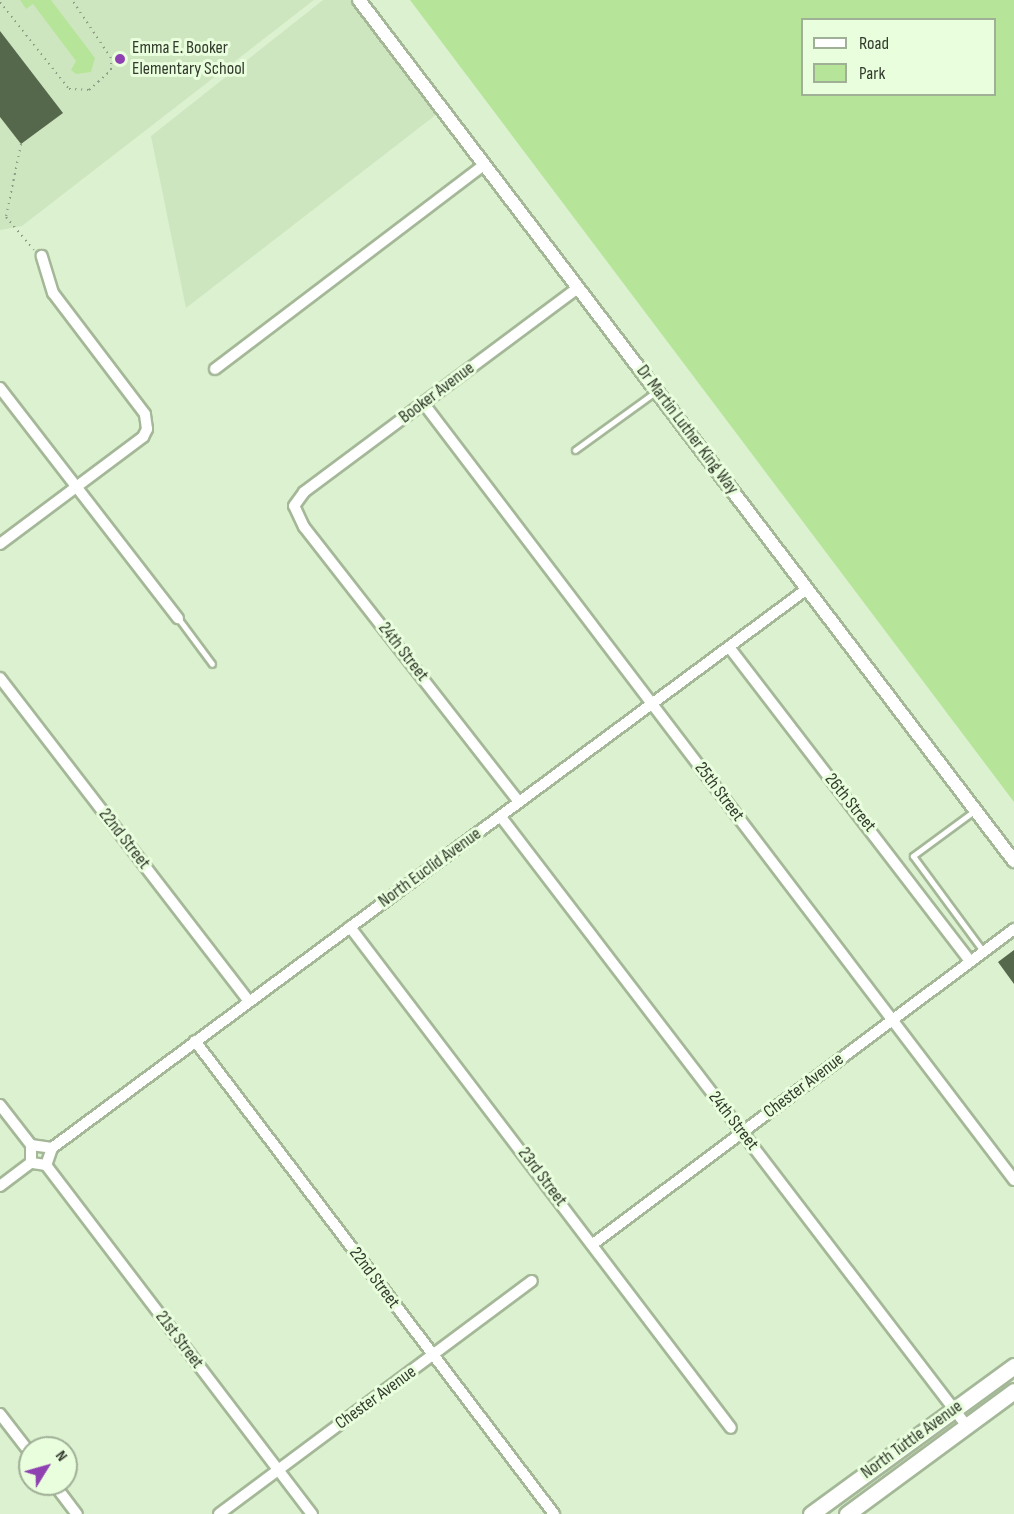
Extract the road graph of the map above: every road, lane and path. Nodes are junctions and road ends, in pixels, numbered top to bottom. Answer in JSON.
{"nodes":[{"id":1,"x":72,"y":0,"type":"edge"},
{"id":2,"x":359,"y":0,"type":"edge"},
{"id":3,"x":0,"y":2,"type":"edge"},
{"id":4,"x":21,"y":144,"type":"dead end"},
{"id":5,"x":484,"y":165,"type":"junction"},
{"id":6,"x":42,"y":256,"type":"joint"},
{"id":7,"x":578,"y":288,"type":"junction"},
{"id":8,"x":215,"y":369,"type":"dead end"},
{"id":9,"x":0,"y":388,"type":"edge"},
{"id":10,"x":657,"y":391,"type":"junction"},
{"id":11,"x":424,"y":404,"type":"junction"},
{"id":12,"x":575,"y":450,"type":"dead end"},
{"id":13,"x":76,"y":487,"type":"junction"},
{"id":14,"x":297,"y":500,"type":"joint"},
{"id":15,"x":0,"y":544,"type":"edge"},
{"id":16,"x":807,"y":588,"type":"junction"},
{"id":17,"x":178,"y":618,"type":"joint"},
{"id":18,"x":729,"y":647,"type":"junction"},
{"id":19,"x":212,"y":664,"type":"dead end"},
{"id":20,"x":0,"y":678,"type":"edge"},
{"id":21,"x":652,"y":704,"type":"junction"},
{"id":22,"x":519,"y":802,"type":"junction"},
{"id":23,"x":975,"y":810,"type":"junction"},
{"id":24,"x":501,"y":816,"type":"junction"},
{"id":25,"x":1014,"y":861,"type":"edge"},
{"id":26,"x":350,"y":927,"type":"junction"},
{"id":27,"x":1014,"y":929,"type":"edge"},
{"id":28,"x":983,"y":951,"type":"junction"},
{"id":29,"x":970,"y":961,"type":"junction"},
{"id":30,"x":248,"y":1000,"type":"junction"},
{"id":31,"x":892,"y":1019,"type":"junction"},
{"id":32,"x":195,"y":1041,"type":"junction"},
{"id":33,"x":0,"y":1105,"type":"edge"},
{"id":34,"x":742,"y":1132,"type":"junction"},
{"id":35,"x":31,"y":1145,"type":"junction"},
{"id":36,"x":52,"y":1148,"type":"junction"},
{"id":37,"x":31,"y":1163,"type":"junction"},
{"id":38,"x":46,"y":1165,"type":"junction"},
{"id":39,"x":1014,"y":1180,"type":"edge"},
{"id":40,"x":0,"y":1186,"type":"edge"},
{"id":41,"x":593,"y":1244,"type":"junction"},
{"id":42,"x":532,"y":1281,"type":"dead end"},
{"id":43,"x":433,"y":1356,"type":"junction"},
{"id":44,"x":1014,"y":1366,"type":"edge"},
{"id":45,"x":1014,"y":1391,"type":"edge"},
{"id":46,"x":955,"y":1408,"type":"junction"},
{"id":47,"x":0,"y":1414,"type":"edge"},
{"id":48,"x":966,"y":1425,"type":"junction"},
{"id":49,"x":731,"y":1428,"type":"dead end"},
{"id":50,"x":18,"y":1437,"type":"edge"},
{"id":51,"x":278,"y":1470,"type":"junction"},
{"id":52,"x":63,"y":1496,"type":"edge"},
{"id":53,"x":77,"y":1514,"type":"edge"},
{"id":54,"x":219,"y":1514,"type":"edge"},
{"id":55,"x":312,"y":1514,"type":"edge"},
{"id":56,"x":554,"y":1514,"type":"edge"},
{"id":57,"x":811,"y":1514,"type":"edge"},
{"id":58,"x":847,"y":1514,"type":"edge"}],
"edges":[{"from":1,"to":3,"type":"path"},
{"from":2,"to":5,"type":"street","name":"Dr Martin Luther King Way"},
{"from":4,"to":6,"type":"path"},
{"from":5,"to":7,"type":"street","name":"Dr Martin Luther King Way"},
{"from":5,"to":8,"type":"street"},
{"from":6,"to":13,"type":"street"},
{"from":7,"to":10,"type":"street","name":"Dr Martin Luther King Way"},
{"from":7,"to":11,"type":"street","name":"Booker Avenue"},
{"from":9,"to":13,"type":"street"},
{"from":10,"to":12,"type":"lane"},
{"from":10,"to":16,"type":"street","name":"Dr Martin Luther King Way"},
{"from":11,"to":14,"type":"street","name":"Booker Avenue"},
{"from":11,"to":21,"type":"street","name":"25th Street"},
{"from":13,"to":15,"type":"street"},
{"from":13,"to":17,"type":"street"},
{"from":14,"to":22,"type":"street","name":"24th Street"},
{"from":16,"to":18,"type":"street","name":"North Euclid Avenue"},
{"from":16,"to":23,"type":"street","name":"Dr Martin Luther King Way"},
{"from":17,"to":19,"type":"lane"},
{"from":18,"to":21,"type":"street","name":"North Euclid Avenue"},
{"from":18,"to":29,"type":"street","name":"26th Street"},
{"from":20,"to":30,"type":"street","name":"22nd Street"},
{"from":21,"to":22,"type":"street","name":"North Euclid Avenue"},
{"from":21,"to":31,"type":"street","name":"25th Street"},
{"from":22,"to":24,"type":"street","name":"North Euclid Avenue"},
{"from":23,"to":25,"type":"street","name":"Dr Martin Luther King Way"},
{"from":23,"to":28,"type":"lane"},
{"from":24,"to":26,"type":"street","name":"North Euclid Avenue"},
{"from":24,"to":34,"type":"street","name":"24th Street"},
{"from":26,"to":30,"type":"street","name":"North Euclid Avenue"},
{"from":26,"to":41,"type":"street","name":"23rd Street"},
{"from":27,"to":28,"type":"street","name":"Chester Avenue"},
{"from":28,"to":29,"type":"street","name":"Chester Avenue"},
{"from":29,"to":31,"type":"street","name":"Chester Avenue"},
{"from":30,"to":32,"type":"street","name":"North Euclid Avenue"},
{"from":31,"to":34,"type":"street","name":"Chester Avenue"},
{"from":31,"to":39,"type":"street","name":"25th Street"},
{"from":32,"to":36,"type":"street","name":"North Euclid Avenue"},
{"from":32,"to":43,"type":"street","name":"22nd Street"},
{"from":33,"to":35,"type":"street"},
{"from":34,"to":41,"type":"street","name":"Chester Avenue"},
{"from":34,"to":46,"type":"street","name":"24th Street"},
{"from":35,"to":36,"type":"street"},
{"from":35,"to":37,"type":"street"},
{"from":36,"to":38,"type":"street"},
{"from":37,"to":38,"type":"street"},
{"from":37,"to":40,"type":"street"},
{"from":38,"to":51,"type":"street","name":"21st Street"},
{"from":41,"to":49,"type":"street","name":"23rd Street"},
{"from":42,"to":43,"type":"street","name":"Chester Avenue"},
{"from":43,"to":51,"type":"street","name":"Chester Avenue"},
{"from":43,"to":56,"type":"street","name":"22nd Street"},
{"from":44,"to":46,"type":"main road","name":"North Tuttle Avenue"},
{"from":45,"to":48,"type":"main road","name":"North Tuttle Avenue"},
{"from":46,"to":48,"type":"street","name":"24th Street"},
{"from":46,"to":57,"type":"main road","name":"North Tuttle Avenue"},
{"from":47,"to":50,"type":"street"},
{"from":48,"to":58,"type":"main road","name":"North Tuttle Avenue"},
{"from":51,"to":54,"type":"street","name":"Chester Avenue"},
{"from":51,"to":55,"type":"street","name":"21st Street"},
{"from":52,"to":53,"type":"street"}]}
